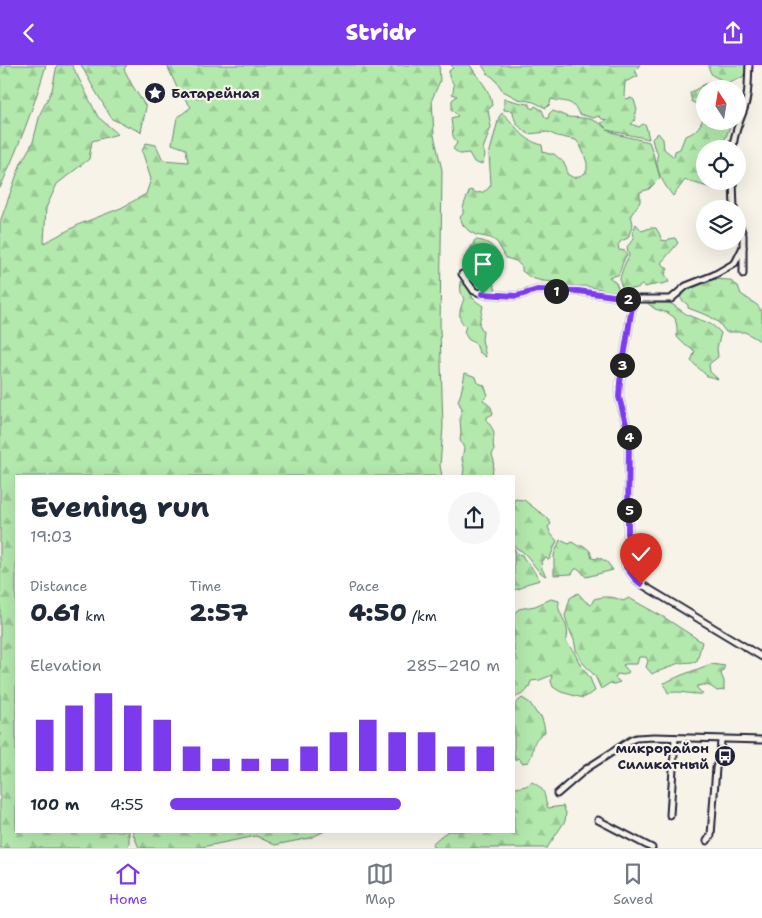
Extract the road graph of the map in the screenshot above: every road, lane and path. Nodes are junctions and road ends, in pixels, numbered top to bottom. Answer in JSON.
{"nodes":[{"id":1,"x":749,"y":65,"type":"edge"},
{"id":2,"x":734,"y":140,"type":"edge"},
{"id":3,"x":742,"y":250,"type":"edge"},
{"id":4,"x":743,"y":250,"type":"edge"},
{"id":5,"x":462,"y":274,"type":"dead end"},
{"id":6,"x":743,"y":274,"type":"dead end"},
{"id":7,"x":634,"y":299,"type":"junction"},
{"id":8,"x":762,"y":657,"type":"edge"},
{"id":9,"x":675,"y":738,"type":"junction"},
{"id":10,"x":721,"y":740,"type":"junction"},
{"id":11,"x":762,"y":741,"type":"edge"},
{"id":12,"x":557,"y":794,"type":"dead end"},
{"id":13,"x":670,"y":815,"type":"dead end"},
{"id":14,"x":598,"y":820,"type":"dead end"},
{"id":15,"x":707,"y":841,"type":"dead end"},
{"id":16,"x":652,"y":848,"type":"edge"}],
"edges":[{"from":1,"to":2,"type":"street"},
{"from":3,"to":7,"type":"street"},
{"from":4,"to":6,"type":"street"},
{"from":5,"to":7,"type":"street"},
{"from":7,"to":8,"type":"street"},
{"from":9,"to":10,"type":"street"},
{"from":9,"to":12,"type":"street"},
{"from":9,"to":13,"type":"street"},
{"from":10,"to":11,"type":"street"},
{"from":10,"to":15,"type":"street"},
{"from":14,"to":16,"type":"street"}]}
